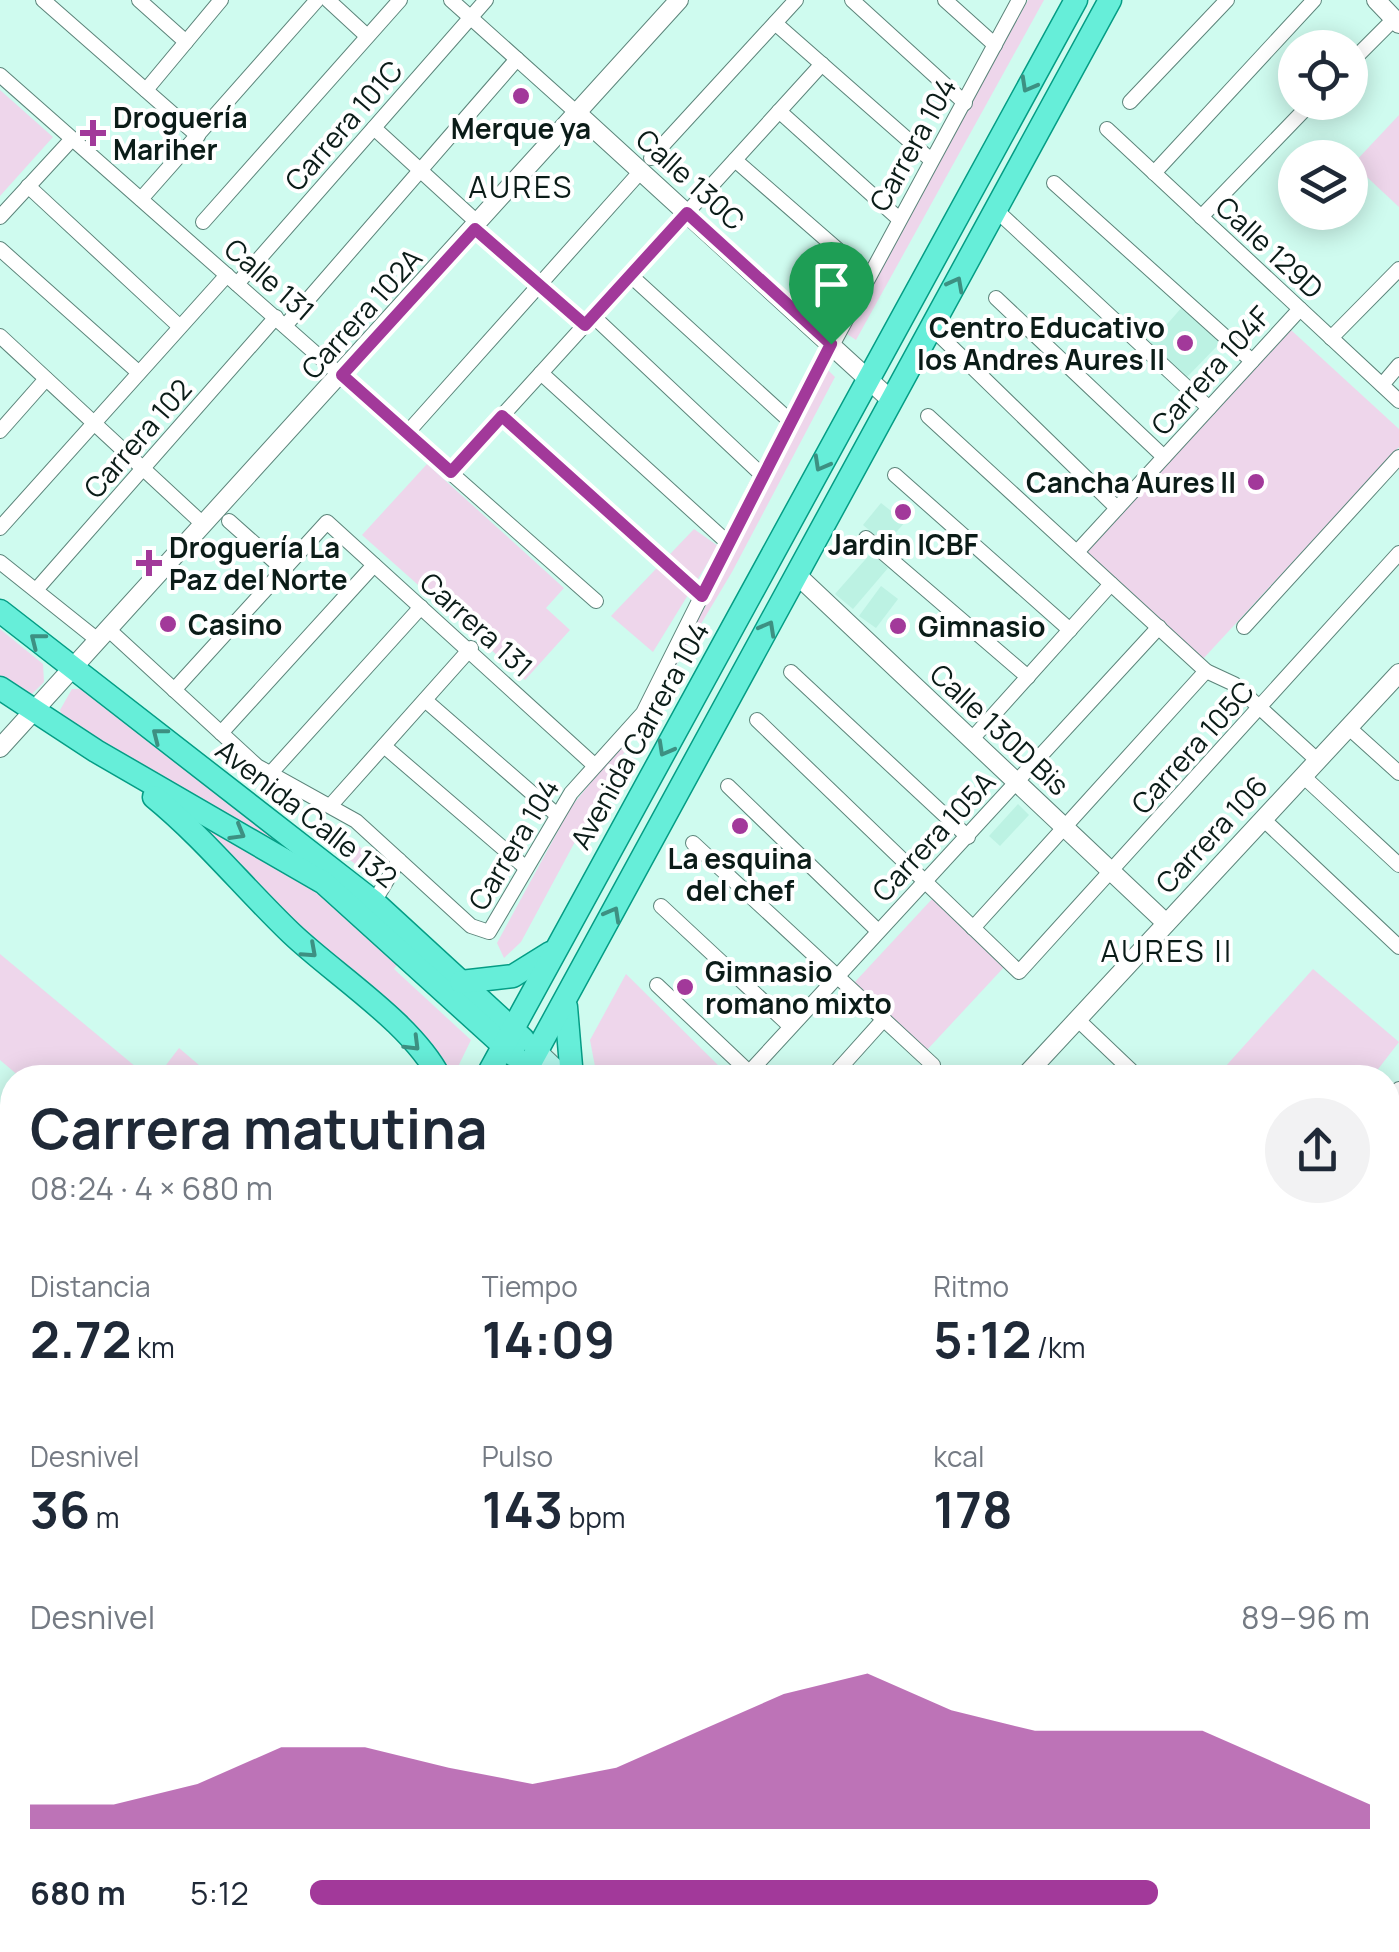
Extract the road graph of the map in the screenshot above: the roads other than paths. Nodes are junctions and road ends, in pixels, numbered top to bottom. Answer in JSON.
{"nodes":[{"id":1,"x":43,"y":0,"type":"edge"},
{"id":2,"x":139,"y":0,"type":"edge"},
{"id":3,"x":221,"y":0,"type":"edge"},
{"id":4,"x":317,"y":0,"type":"edge"},
{"id":5,"x":328,"y":0,"type":"edge"},
{"id":6,"x":400,"y":0,"type":"edge"},
{"id":7,"x":451,"y":0,"type":"edge"},
{"id":8,"x":486,"y":0,"type":"edge"},
{"id":9,"x":678,"y":0,"type":"edge"},
{"id":10,"x":796,"y":0,"type":"edge"},
{"id":11,"x":852,"y":0,"type":"edge"},
{"id":12,"x":944,"y":0,"type":"edge"},
{"id":13,"x":1019,"y":0,"type":"edge"},
{"id":14,"x":1076,"y":0,"type":"edge"},
{"id":15,"x":1110,"y":0,"type":"edge"},
{"id":16,"x":1227,"y":0,"type":"edge"},
{"id":17,"x":1314,"y":0,"type":"edge"},
{"id":18,"x":1376,"y":0,"type":"edge"},
{"id":19,"x":470,"y":18,"type":"junction"},
{"id":20,"x":1396,"y":21,"type":"edge"},
{"id":21,"x":775,"y":23,"type":"junction"},
{"id":22,"x":368,"y":36,"type":"junction"},
{"id":23,"x":186,"y":42,"type":"junction"},
{"id":24,"x":995,"y":45,"type":"junction"},
{"id":25,"x":1368,"y":47,"type":"edge"},
{"id":26,"x":517,"y":59,"type":"junction"},
{"id":27,"x":822,"y":64,"type":"junction"},
{"id":28,"x":0,"y":76,"type":"edge"},
{"id":29,"x":146,"y":90,"type":"junction"},
{"id":30,"x":965,"y":102,"type":"junction"},
{"id":31,"x":1130,"y":102,"type":"dead end"},
{"id":32,"x":779,"y":111,"type":"junction"},
{"id":33,"x":577,"y":113,"type":"junction"},
{"id":34,"x":1295,"y":120,"type":"edge"},
{"id":35,"x":374,"y":128,"type":"junction"},
{"id":36,"x":1107,"y":129,"type":"dead end"},
{"id":37,"x":198,"y":136,"type":"junction"},
{"id":38,"x":72,"y":139,"type":"junction"},
{"id":39,"x":736,"y":160,"type":"junction"},
{"id":40,"x":931,"y":160,"type":"junction"},
{"id":41,"x":646,"y":164,"type":"junction"},
{"id":42,"x":421,"y":170,"type":"junction"},
{"id":43,"x":1154,"y":173,"type":"junction"},
{"id":44,"x":1054,"y":183,"type":"dead end"},
{"id":45,"x":28,"y":186,"type":"junction"},
{"id":46,"x":141,"y":199,"type":"junction"},
{"id":47,"x":996,"y":210,"type":"junction"},
{"id":48,"x":687,"y":213,"type":"junction"},
{"id":49,"x":0,"y":217,"type":"edge"},
{"id":50,"x":1201,"y":217,"type":"junction"},
{"id":51,"x":899,"y":220,"type":"junction"},
{"id":52,"x":203,"y":222,"type":"dead end"},
{"id":53,"x":477,"y":226,"type":"junction"},
{"id":54,"x":0,"y":249,"type":"edge"},
{"id":55,"x":1399,"y":269,"type":"edge"},
{"id":56,"x":630,"y":275,"type":"junction"},
{"id":57,"x":868,"y":276,"type":"junction"},
{"id":58,"x":232,"y":279,"type":"junction"},
{"id":59,"x":538,"y":284,"type":"junction"},
{"id":60,"x":996,"y":298,"type":"dead end"},
{"id":61,"x":1300,"y":309,"type":"junction"},
{"id":62,"x":589,"y":320,"type":"junction"},
{"id":63,"x":280,"y":321,"type":"junction"},
{"id":64,"x":180,"y":326,"type":"junction"},
{"id":65,"x":932,"y":328,"type":"junction"},
{"id":66,"x":0,"y":337,"type":"edge"},
{"id":67,"x":1331,"y":338,"type":"junction"},
{"id":68,"x":831,"y":344,"type":"junction"},
{"id":69,"x":1252,"y":361,"type":"junction"},
{"id":70,"x":1399,"y":365,"type":"edge"},
{"id":71,"x":138,"y":372,"type":"junction"},
{"id":72,"x":541,"y":373,"type":"junction"},
{"id":73,"x":342,"y":375,"type":"junction"},
{"id":74,"x":868,"y":378,"type":"junction"},
{"id":75,"x":46,"y":379,"type":"junction"},
{"id":76,"x":1382,"y":385,"type":"junction"},
{"id":77,"x":892,"y":401,"type":"junction"},
{"id":78,"x":1399,"y":401,"type":"edge"},
{"id":79,"x":1209,"y":408,"type":"junction"},
{"id":80,"x":502,"y":416,"type":"junction"},
{"id":81,"x":928,"y":416,"type":"dead end"},
{"id":82,"x":790,"y":421,"type":"junction"},
{"id":83,"x":94,"y":423,"type":"junction"},
{"id":84,"x":0,"y":431,"type":"edge"},
{"id":85,"x":407,"y":433,"type":"junction"},
{"id":86,"x":1164,"y":457,"type":"junction"},
{"id":87,"x":1399,"y":457,"type":"edge"},
{"id":88,"x":144,"y":469,"type":"junction"},
{"id":89,"x":451,"y":472,"type":"junction"},
{"id":90,"x":762,"y":475,"type":"junction"},
{"id":91,"x":895,"y":475,"type":"dead end"},
{"id":92,"x":1117,"y":508,"type":"junction"},
{"id":93,"x":229,"y":521,"type":"dead end"},
{"id":94,"x":204,"y":525,"type":"junction"},
{"id":95,"x":0,"y":528,"type":"edge"},
{"id":96,"x":866,"y":538,"type":"dead end"},
{"id":97,"x":728,"y":543,"type":"junction"},
{"id":98,"x":1077,"y":552,"type":"junction"},
{"id":99,"x":1399,"y":553,"type":"edge"},
{"id":100,"x":0,"y":562,"type":"edge"},
{"id":101,"x":374,"y":565,"type":"junction"},
{"id":102,"x":283,"y":568,"type":"junction"},
{"id":103,"x":797,"y":576,"type":"junction"},
{"id":104,"x":1112,"y":584,"type":"junction"},
{"id":105,"x":36,"y":590,"type":"junction"},
{"id":106,"x":702,"y":596,"type":"junction"},
{"id":107,"x":596,"y":601,"type":"dead end"},
{"id":108,"x":421,"y":607,"type":"junction"},
{"id":109,"x":0,"y":611,"type":"edge"},
{"id":110,"x":1244,"y":626,"type":"dead end"},
{"id":111,"x":1159,"y":628,"type":"junction"},
{"id":112,"x":1070,"y":630,"type":"junction"},
{"id":113,"x":104,"y":635,"type":"junction"},
{"id":114,"x":471,"y":648,"type":"junction"},
{"id":115,"x":74,"y":668,"type":"junction"},
{"id":116,"x":1206,"y":671,"type":"junction"},
{"id":117,"x":791,"y":672,"type":"dead end"},
{"id":118,"x":1028,"y":676,"type":"junction"},
{"id":119,"x":1398,"y":677,"type":"edge"},
{"id":120,"x":0,"y":688,"type":"edge"},
{"id":121,"x":174,"y":690,"type":"junction"},
{"id":122,"x":425,"y":700,"type":"junction"},
{"id":123,"x":1261,"y":708,"type":"junction"},
{"id":124,"x":34,"y":711,"type":"junction"},
{"id":125,"x":757,"y":720,"type":"dead end"},
{"id":126,"x":1348,"y":727,"type":"junction"},
{"id":127,"x":221,"y":734,"type":"junction"},
{"id":128,"x":971,"y":740,"type":"junction"},
{"id":129,"x":384,"y":746,"type":"junction"},
{"id":130,"x":0,"y":748,"type":"edge"},
{"id":131,"x":96,"y":751,"type":"junction"},
{"id":132,"x":1317,"y":760,"type":"junction"},
{"id":133,"x":593,"y":764,"type":"junction"},
{"id":134,"x":1399,"y":773,"type":"edge"},
{"id":135,"x":269,"y":775,"type":"junction"},
{"id":136,"x":1303,"y":776,"type":"junction"},
{"id":137,"x":1017,"y":783,"type":"junction"},
{"id":138,"x":728,"y":786,"type":"dead end"},
{"id":139,"x":330,"y":806,"type":"junction"},
{"id":140,"x":557,"y":815,"type":"junction"},
{"id":141,"x":1263,"y":820,"type":"junction"},
{"id":142,"x":1064,"y":828,"type":"junction"},
{"id":143,"x":968,"y":837,"type":"junction"},
{"id":144,"x":693,"y":842,"type":"dead end"},
{"id":145,"x":399,"y":860,"type":"junction"},
{"id":146,"x":1399,"y":865,"type":"edge"},
{"id":147,"x":526,"y":868,"type":"junction"},
{"id":148,"x":1111,"y":872,"type":"junction"},
{"id":149,"x":925,"y":882,"type":"junction"},
{"id":150,"x":374,"y":902,"type":"junction"},
{"id":151,"x":661,"y":906,"type":"dead end"},
{"id":152,"x":1166,"y":924,"type":"junction"},
{"id":153,"x":974,"y":928,"type":"junction"},
{"id":154,"x":878,"y":931,"type":"junction"},
{"id":155,"x":559,"y":943,"type":"junction"},
{"id":156,"x":1399,"y":948,"type":"edge"},
{"id":157,"x":836,"y":975,"type":"junction"},
{"id":158,"x":461,"y":982,"type":"junction"},
{"id":159,"x":656,"y":985,"type":"dead end"},
{"id":160,"x":566,"y":999,"type":"junction"},
{"id":161,"x":884,"y":1019,"type":"junction"},
{"id":162,"x":1077,"y":1019,"type":"junction"},
{"id":163,"x":790,"y":1026,"type":"junction"},
{"id":164,"x":508,"y":1037,"type":"junction"},
{"id":165,"x":431,"y":1065,"type":"edge"},
{"id":166,"x":493,"y":1065,"type":"edge"},
{"id":167,"x":528,"y":1065,"type":"edge"},
{"id":168,"x":533,"y":1065,"type":"edge"},
{"id":169,"x":571,"y":1065,"type":"edge"},
{"id":170,"x":736,"y":1065,"type":"edge"},
{"id":171,"x":755,"y":1065,"type":"edge"},
{"id":172,"x":843,"y":1065,"type":"edge"},
{"id":173,"x":933,"y":1065,"type":"edge"},
{"id":174,"x":1036,"y":1065,"type":"edge"},
{"id":175,"x":1125,"y":1065,"type":"edge"}],
"edges":[{"from":1,"to":29,"type":"street"},
{"from":2,"to":23,"type":"street"},
{"from":3,"to":23,"type":"street"},
{"from":4,"to":37,"type":"street"},
{"from":5,"to":22,"type":"street"},
{"from":6,"to":22,"type":"street"},
{"from":7,"to":19,"type":"street","name":"Calle 130C"},
{"from":8,"to":19,"type":"street","name":"Carrera 101C"},
{"from":9,"to":33,"type":"street","name":"Carrera 102A"},
{"from":10,"to":21,"type":"street"},
{"from":11,"to":30,"type":"street"},
{"from":12,"to":24,"type":"street"},
{"from":13,"to":24,"type":"street","name":"Carrera 104"},
{"from":14,"to":74,"type":"main road","name":"Avenida Carrera 104","one_way":true},
{"from":15,"to":47,"type":"main road"},
{"from":16,"to":31,"type":"street"},
{"from":17,"to":43,"type":"street"},
{"from":18,"to":20,"type":"street"},
{"from":19,"to":26,"type":"street","name":"Calle 130C"},
{"from":19,"to":35,"type":"street","name":"Carrera 101C"},
{"from":20,"to":25,"type":"street"},
{"from":21,"to":27,"type":"street"},
{"from":21,"to":41,"type":"street"},
{"from":22,"to":52,"type":"street"},
{"from":23,"to":29,"type":"street"},
{"from":24,"to":30,"type":"street","name":"Carrera 104"},
{"from":26,"to":33,"type":"street","name":"Calle 130C"},
{"from":26,"to":42,"type":"street","name":"Carrera 102"},
{"from":27,"to":32,"type":"street"},
{"from":27,"to":40,"type":"street"},
{"from":28,"to":38,"type":"street","name":"Calle 131"},
{"from":29,"to":37,"type":"street"},
{"from":30,"to":40,"type":"street","name":"Carrera 104"},
{"from":32,"to":39,"type":"street"},
{"from":32,"to":51,"type":"street"},
{"from":33,"to":41,"type":"street","name":"Calle 130C"},
{"from":33,"to":53,"type":"street","name":"Carrera 102A"},
{"from":34,"to":50,"type":"street"},
{"from":35,"to":42,"type":"street"},
{"from":35,"to":58,"type":"street","name":"Carrera 101C"},
{"from":36,"to":43,"type":"street","name":"Calle 129D"},
{"from":37,"to":46,"type":"street"},
{"from":38,"to":45,"type":"street"},
{"from":38,"to":46,"type":"street","name":"Calle 131"},
{"from":39,"to":48,"type":"street"},
{"from":39,"to":57,"type":"street"},
{"from":40,"to":51,"type":"street","name":"Carrera 104"},
{"from":41,"to":48,"type":"street","name":"Calle 130C"},
{"from":41,"to":59,"type":"street"},
{"from":42,"to":53,"type":"street"},
{"from":42,"to":63,"type":"street","name":"Carrera 102"},
{"from":43,"to":50,"type":"street","name":"Calle 129D"},
{"from":44,"to":69,"type":"street"},
{"from":45,"to":49,"type":"street"},
{"from":45,"to":64,"type":"street"},
{"from":46,"to":58,"type":"street","name":"Calle 131"},
{"from":65,"to":47,"type":"main road","one_way":true},
{"from":47,"to":79,"type":"street"},
{"from":48,"to":56,"type":"street"},
{"from":48,"to":68,"type":"street","name":"Calle 130C"},
{"from":50,"to":61,"type":"street","name":"Calle 129D"},
{"from":51,"to":57,"type":"street","name":"Carrera 104"},
{"from":53,"to":59,"type":"street"},
{"from":53,"to":73,"type":"street","name":"Carrera 102A"},
{"from":54,"to":71,"type":"street"},
{"from":55,"to":67,"type":"street"},
{"from":56,"to":62,"type":"street"},
{"from":56,"to":82,"type":"street"},
{"from":57,"to":68,"type":"street","name":"Carrera 104"},
{"from":58,"to":63,"type":"street","name":"Calle 131"},
{"from":58,"to":64,"type":"street","name":"Carrera 101C"},
{"from":59,"to":62,"type":"street"},
{"from":59,"to":85,"type":"street"},
{"from":60,"to":86,"type":"street"},
{"from":61,"to":67,"type":"street","name":"Calle 129D"},
{"from":61,"to":69,"type":"street","name":"Carrera 104F"},
{"from":62,"to":72,"type":"street"},
{"from":62,"to":90,"type":"street"},
{"from":63,"to":73,"type":"street","name":"Calle 131"},
{"from":63,"to":88,"type":"street","name":"Carrera 102"},
{"from":64,"to":71,"type":"street","name":"Carrera 101C"},
{"from":65,"to":77,"type":"main road"},
{"from":65,"to":92,"type":"street"},
{"from":66,"to":75,"type":"street"},
{"from":67,"to":76,"type":"street","name":"Calle 129D"},
{"from":68,"to":74,"type":"street","name":"Calle 130C"},
{"from":68,"to":82,"type":"street","name":"Carrera 104"},
{"from":69,"to":79,"type":"street","name":"Carrera 104F"},
{"from":70,"to":76,"type":"street"},
{"from":71,"to":83,"type":"street","name":"Carrera 101C"},
{"from":72,"to":80,"type":"street"},
{"from":72,"to":97,"type":"street"},
{"from":73,"to":85,"type":"street","name":"Calle 131"},
{"from":73,"to":94,"type":"street","name":"Carrera 102A"},
{"from":74,"to":77,"type":"street","name":"Calle 130C"},
{"from":74,"to":155,"type":"main road","name":"Avenida Carrera 104","one_way":true},
{"from":75,"to":83,"type":"street"},
{"from":75,"to":84,"type":"street"},
{"from":76,"to":78,"type":"street","name":"Calle 129D"},
{"from":77,"to":103,"type":"main road"},
{"from":79,"to":86,"type":"street","name":"Carrera 104F"},
{"from":80,"to":89,"type":"street"},
{"from":80,"to":106,"type":"street"},
{"from":81,"to":98,"type":"street"},
{"from":82,"to":90,"type":"street","name":"Carrera 104"},
{"from":83,"to":88,"type":"street"},
{"from":83,"to":95,"type":"street","name":"Carrera 101C"},
{"from":85,"to":89,"type":"street","name":"Calle 131"},
{"from":86,"to":92,"type":"street","name":"Carrera 104F"},
{"from":87,"to":110,"type":"street"},
{"from":88,"to":94,"type":"street"},
{"from":88,"to":105,"type":"street","name":"Carrera 102"},
{"from":89,"to":107,"type":"street","name":"Calle 131"},
{"from":90,"to":97,"type":"street","name":"Carrera 104"},
{"from":91,"to":112,"type":"street"},
{"from":92,"to":98,"type":"street","name":"Carrera 104F"},
{"from":93,"to":102,"type":"street"},
{"from":94,"to":113,"type":"street","name":"Carrera 102A"},
{"from":96,"to":118,"type":"street"},
{"from":97,"to":106,"type":"street","name":"Carrera 104"},
{"from":98,"to":104,"type":"street"},
{"from":99,"to":123,"type":"street","name":"Carrera 105C"},
{"from":100,"to":105,"type":"street"},
{"from":101,"to":102,"type":"street","name":"Carrera 131"},
{"from":101,"to":108,"type":"street","name":"Carrera 131"},
{"from":101,"to":127,"type":"street"},
{"from":102,"to":121,"type":"street"},
{"from":103,"to":128,"type":"street","name":"Calle 130D Bis"},
{"from":160,"to":103,"type":"main road","one_way":true},
{"from":104,"to":111,"type":"street"},
{"from":104,"to":112,"type":"street"},
{"from":105,"to":113,"type":"street"},
{"from":106,"to":133,"type":"street","name":"Carrera 104"},
{"from":108,"to":114,"type":"street","name":"Carrera 131"},
{"from":108,"to":135,"type":"street"},
{"from":115,"to":109,"type":"main road","name":"Avenida Calle 132","one_way":true},
{"from":111,"to":116,"type":"street"},
{"from":111,"to":137,"type":"street","name":"Carrera 105A"},
{"from":112,"to":118,"type":"street"},
{"from":113,"to":115,"type":"street","name":"Carrera 102A"},
{"from":113,"to":121,"type":"street"},
{"from":114,"to":122,"type":"street"},
{"from":114,"to":133,"type":"street","name":"Carrera 131"},
{"from":115,"to":124,"type":"street","name":"Carrera 102A"},
{"from":150,"to":115,"type":"main road","name":"Avenida Calle 132","one_way":true},
{"from":116,"to":123,"type":"street"},
{"from":116,"to":142,"type":"street"},
{"from":117,"to":143,"type":"street"},
{"from":118,"to":128,"type":"street"},
{"from":119,"to":126,"type":"street","name":"Carrera 106"},
{"from":120,"to":124,"type":"main road","name":"Avenida Calle 132"},
{"from":121,"to":127,"type":"street"},
{"from":122,"to":129,"type":"street"},
{"from":122,"to":140,"type":"street"},
{"from":123,"to":132,"type":"street"},
{"from":123,"to":148,"type":"street","name":"Carrera 105C"},
{"from":124,"to":130,"type":"street","name":"Carrera 102A"},
{"from":124,"to":131,"type":"main road","name":"Avenida Calle 132"},
{"from":125,"to":149,"type":"street"},
{"from":126,"to":132,"type":"street","name":"Carrera 106"},
{"from":126,"to":134,"type":"street"},
{"from":127,"to":135,"type":"street"},
{"from":128,"to":137,"type":"street","name":"Calle 130D Bis"},
{"from":129,"to":139,"type":"street"},
{"from":129,"to":147,"type":"street"},
{"from":131,"to":164,"type":"main road","name":"Avenida Calle 132","one_way":true},
{"from":131,"to":165,"type":"main road","one_way":true},
{"from":132,"to":136,"type":"street","name":"Carrera 106"},
{"from":133,"to":140,"type":"street","name":"Carrera 104"},
{"from":135,"to":139,"type":"street"},
{"from":136,"to":141,"type":"street","name":"Carrera 106"},
{"from":136,"to":146,"type":"street"},
{"from":137,"to":142,"type":"street","name":"Calle 130D Bis"},
{"from":137,"to":143,"type":"street","name":"Carrera 105A"},
{"from":138,"to":154,"type":"street"},
{"from":139,"to":145,"type":"street"},
{"from":140,"to":147,"type":"street","name":"Carrera 104"},
{"from":141,"to":152,"type":"street","name":"Carrera 106"},
{"from":141,"to":156,"type":"street"},
{"from":142,"to":148,"type":"street","name":"Calle 130D Bis"},
{"from":142,"to":153,"type":"street"},
{"from":143,"to":149,"type":"street","name":"Carrera 105A"},
{"from":144,"to":157,"type":"street"},
{"from":145,"to":147,"type":"street","name":"Carrera 104"},
{"from":145,"to":150,"type":"street"},
{"from":148,"to":152,"type":"street","name":"Calle 130D Bis"},
{"from":148,"to":153,"type":"street","name":"Carrera 105C"},
{"from":149,"to":153,"type":"street"},
{"from":149,"to":154,"type":"street","name":"Carrera 105A"},
{"from":150,"to":158,"type":"main road","name":"Avenida Calle 132"},
{"from":151,"to":163,"type":"street"},
{"from":152,"to":162,"type":"street","name":"Carrera 106"},
{"from":154,"to":157,"type":"street","name":"Carrera 105A"},
{"from":155,"to":158,"type":"main road"},
{"from":155,"to":164,"type":"main road","name":"Avenida Carrera 104"},
{"from":157,"to":161,"type":"street"},
{"from":157,"to":163,"type":"street","name":"Carrera 105A"},
{"from":158,"to":164,"type":"main road","name":"Avenida Calle 132"},
{"from":159,"to":170,"type":"street"},
{"from":160,"to":168,"type":"main road"},
{"from":160,"to":169,"type":"main road"},
{"from":161,"to":172,"type":"street"},
{"from":161,"to":173,"type":"street"},
{"from":162,"to":174,"type":"street","name":"Carrera 106"},
{"from":162,"to":175,"type":"street"},
{"from":163,"to":171,"type":"street","name":"Carrera 105A"},
{"from":164,"to":166,"type":"main road","name":"Avenida Carrera 104"},
{"from":164,"to":167,"type":"main road","name":"Avenida Calle 132"}]}
